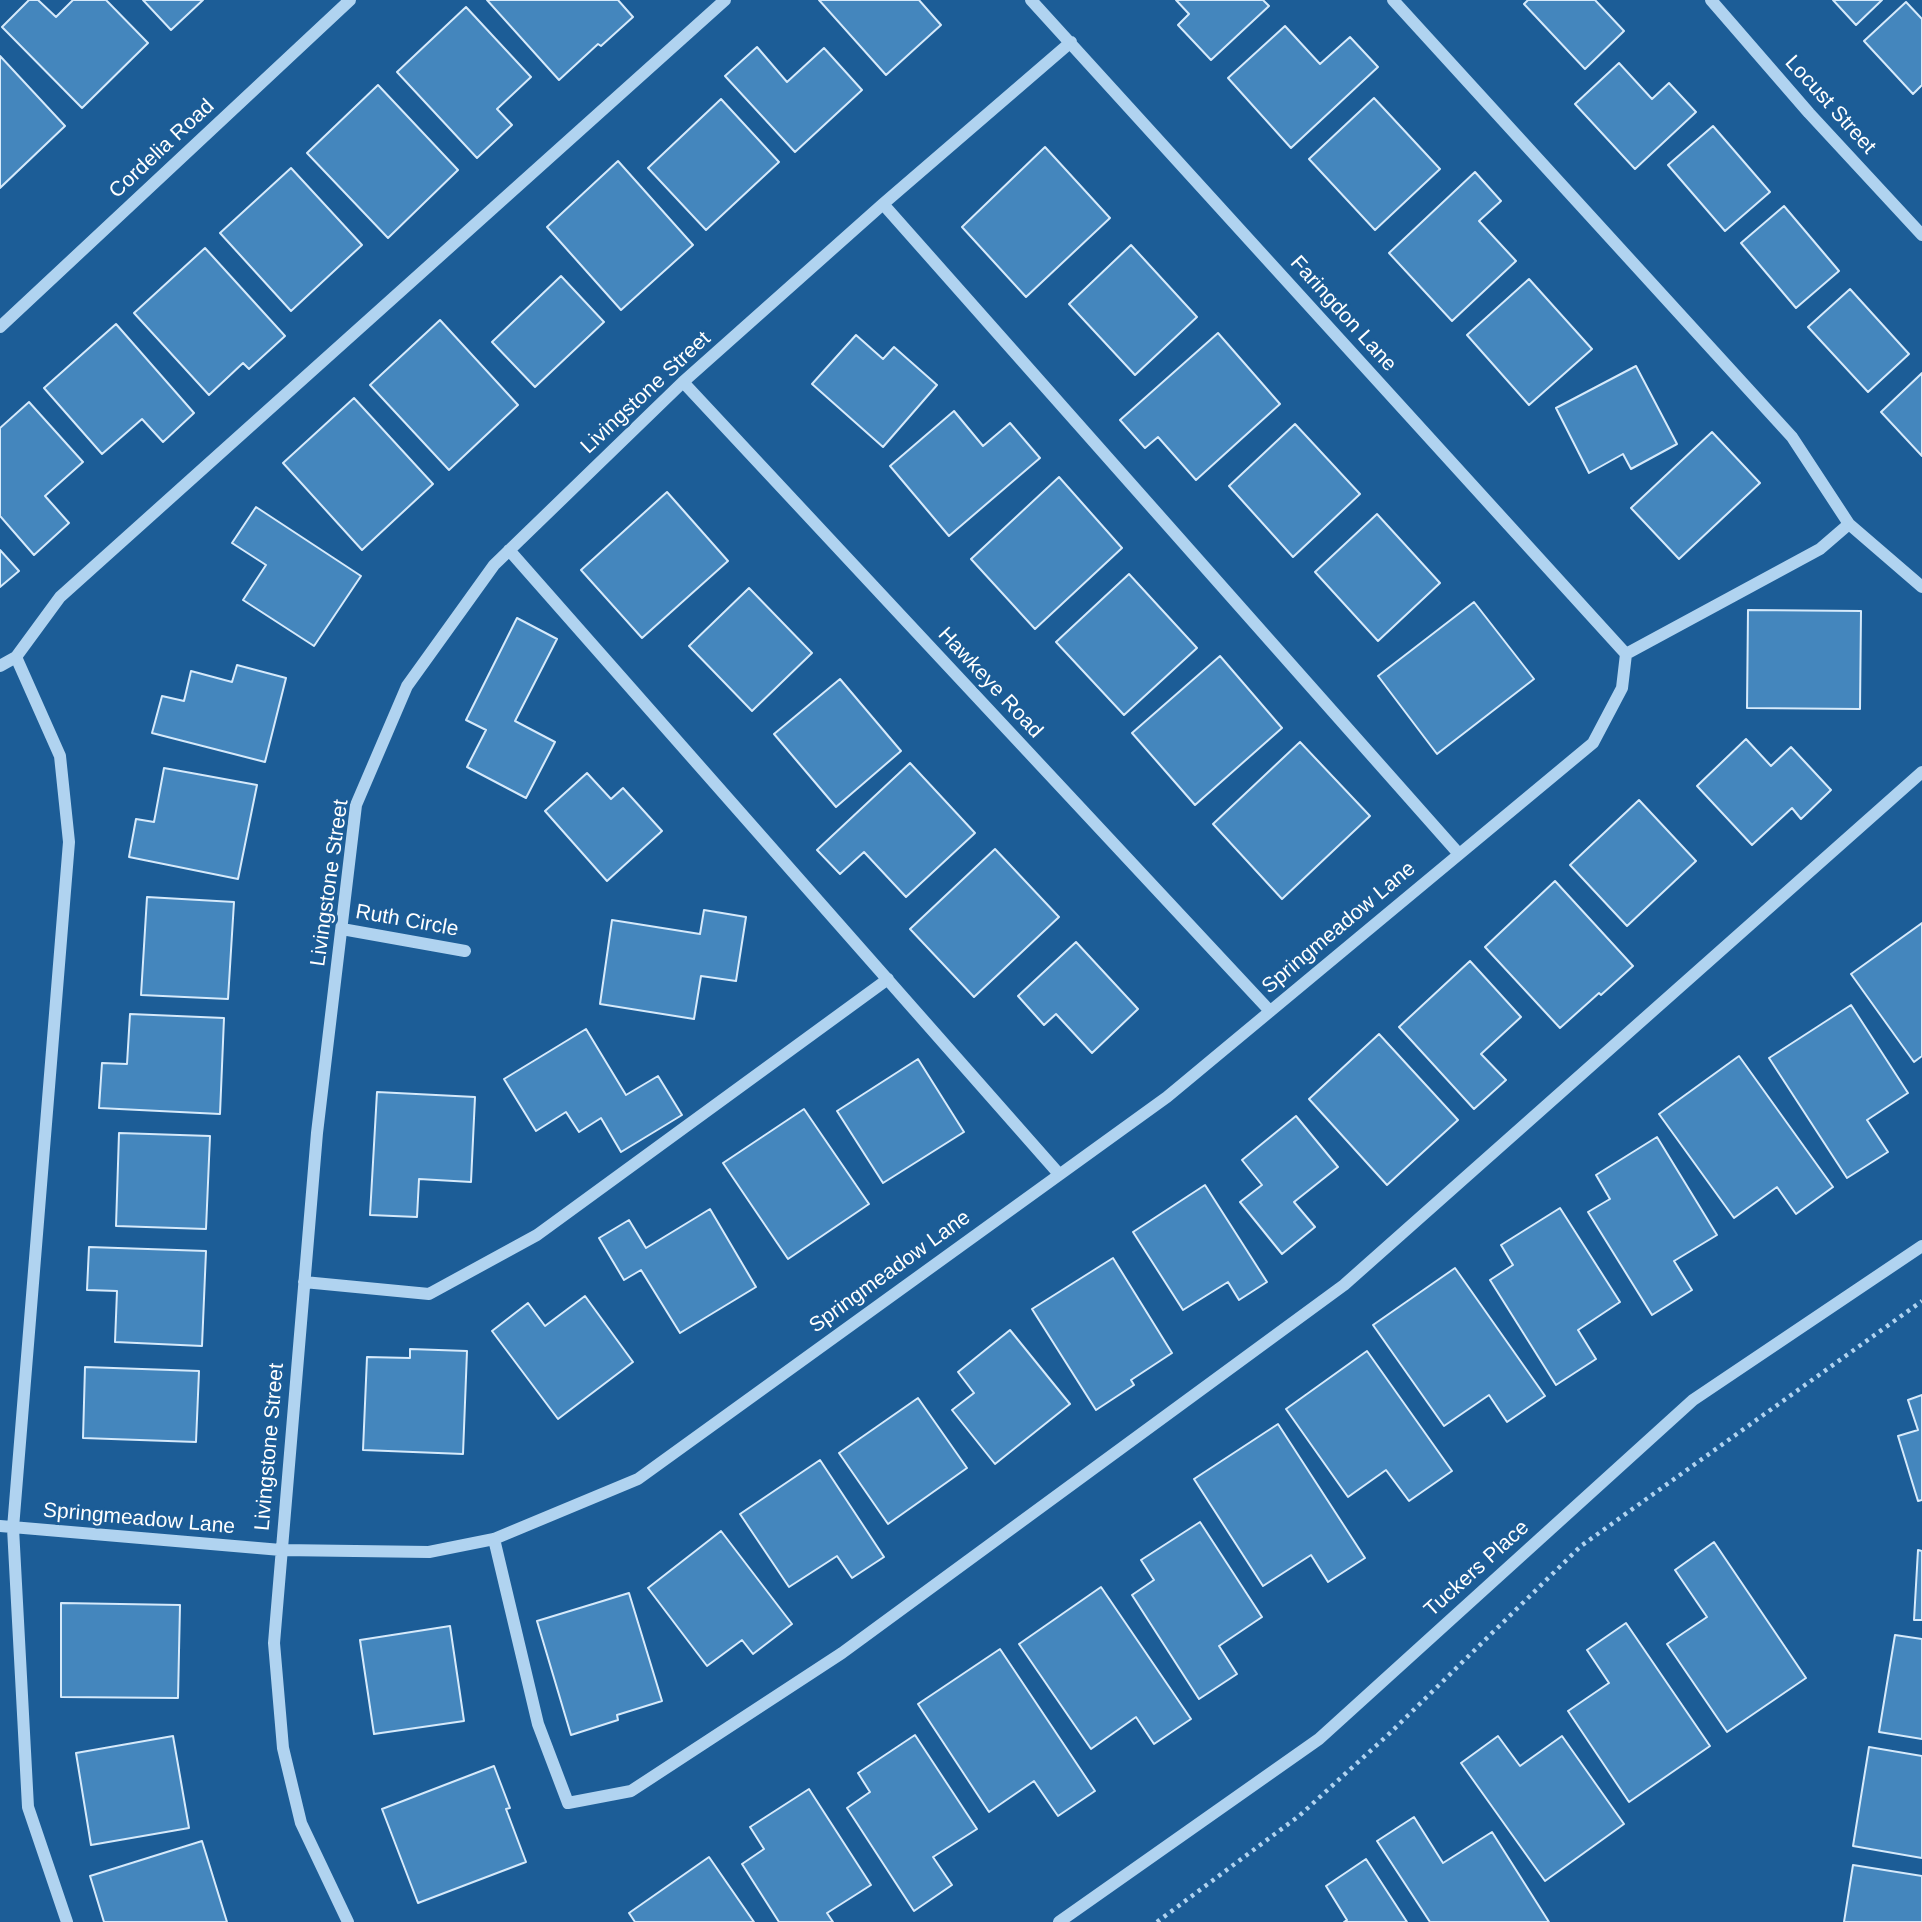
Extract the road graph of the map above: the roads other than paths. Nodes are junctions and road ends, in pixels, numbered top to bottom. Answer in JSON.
{"nodes":[{"id":1,"x":350,"y":0,"type":"edge"},
{"id":2,"x":725,"y":0,"type":"edge"},
{"id":3,"x":1031,"y":0,"type":"edge"},
{"id":4,"x":1393,"y":0,"type":"edge"},
{"id":5,"x":1711,"y":0,"type":"edge"},
{"id":6,"x":1071,"y":42,"type":"junction"},
{"id":7,"x":883,"y":204,"type":"junction"},
{"id":8,"x":1922,"y":235,"type":"edge"},
{"id":9,"x":0,"y":327,"type":"edge"},
{"id":10,"x":683,"y":382,"type":"junction"},
{"id":11,"x":1849,"y":524,"type":"junction"},
{"id":12,"x":509,"y":550,"type":"junction"},
{"id":13,"x":1922,"y":587,"type":"edge"},
{"id":14,"x":1626,"y":654,"type":"junction"},
{"id":15,"x":16,"y":657,"type":"junction"},
{"id":16,"x":0,"y":666,"type":"edge"},
{"id":17,"x":1922,"y":772,"type":"edge"},
{"id":18,"x":1459,"y":854,"type":"junction"},
{"id":19,"x":342,"y":929,"type":"junction"},
{"id":20,"x":465,"y":951,"type":"dead end"},
{"id":21,"x":888,"y":979,"type":"junction"},
{"id":22,"x":1269,"y":1010,"type":"junction"},
{"id":23,"x":1059,"y":1174,"type":"junction"},
{"id":24,"x":1922,"y":1246,"type":"edge"},
{"id":25,"x":304,"y":1282,"type":"junction"},
{"id":26,"x":6,"y":1527,"type":"edge"},
{"id":27,"x":494,"y":1539,"type":"junction"},
{"id":28,"x":281,"y":1550,"type":"junction"},
{"id":29,"x":67,"y":1922,"type":"edge"},
{"id":30,"x":348,"y":1922,"type":"edge"},
{"id":31,"x":1059,"y":1922,"type":"edge"}],
"edges":[{"from":1,"to":9,"type":"street","name":"Cordelia Road"},
{"from":2,"to":15,"type":"street"},
{"from":3,"to":6,"type":"street","name":"Faringdon Lane"},
{"from":4,"to":11,"type":"street"},
{"from":5,"to":8,"type":"street","name":"Locust Street"},
{"from":6,"to":7,"type":"street","name":"Livingstone Street"},
{"from":6,"to":14,"type":"street","name":"Faringdon Lane"},
{"from":7,"to":10,"type":"street","name":"Livingstone Street"},
{"from":7,"to":18,"type":"street"},
{"from":10,"to":12,"type":"street","name":"Livingstone Street"},
{"from":10,"to":22,"type":"street","name":"Hawkeye Road"},
{"from":11,"to":13,"type":"street"},
{"from":11,"to":14,"type":"street"},
{"from":12,"to":19,"type":"street","name":"Livingstone Street"},
{"from":12,"to":21,"type":"street"},
{"from":14,"to":18,"type":"street","name":"Springmeadow Lane"},
{"from":15,"to":16,"type":"street"},
{"from":15,"to":26,"type":"street"},
{"from":17,"to":27,"type":"street"},
{"from":18,"to":22,"type":"street","name":"Springmeadow Lane"},
{"from":19,"to":20,"type":"street","name":"Ruth Circle"},
{"from":19,"to":25,"type":"street","name":"Livingstone Street"},
{"from":21,"to":23,"type":"street"},
{"from":21,"to":25,"type":"street"},
{"from":22,"to":23,"type":"street","name":"Springmeadow Lane"},
{"from":23,"to":27,"type":"street","name":"Springmeadow Lane"},
{"from":24,"to":31,"type":"street","name":"Tuckers Place"},
{"from":25,"to":28,"type":"street","name":"Livingstone Street"},
{"from":26,"to":28,"type":"street","name":"Springmeadow Lane"},
{"from":26,"to":29,"type":"street"},
{"from":27,"to":28,"type":"street","name":"Springmeadow Lane"},
{"from":28,"to":30,"type":"street","name":"Livingstone Street"}]}
